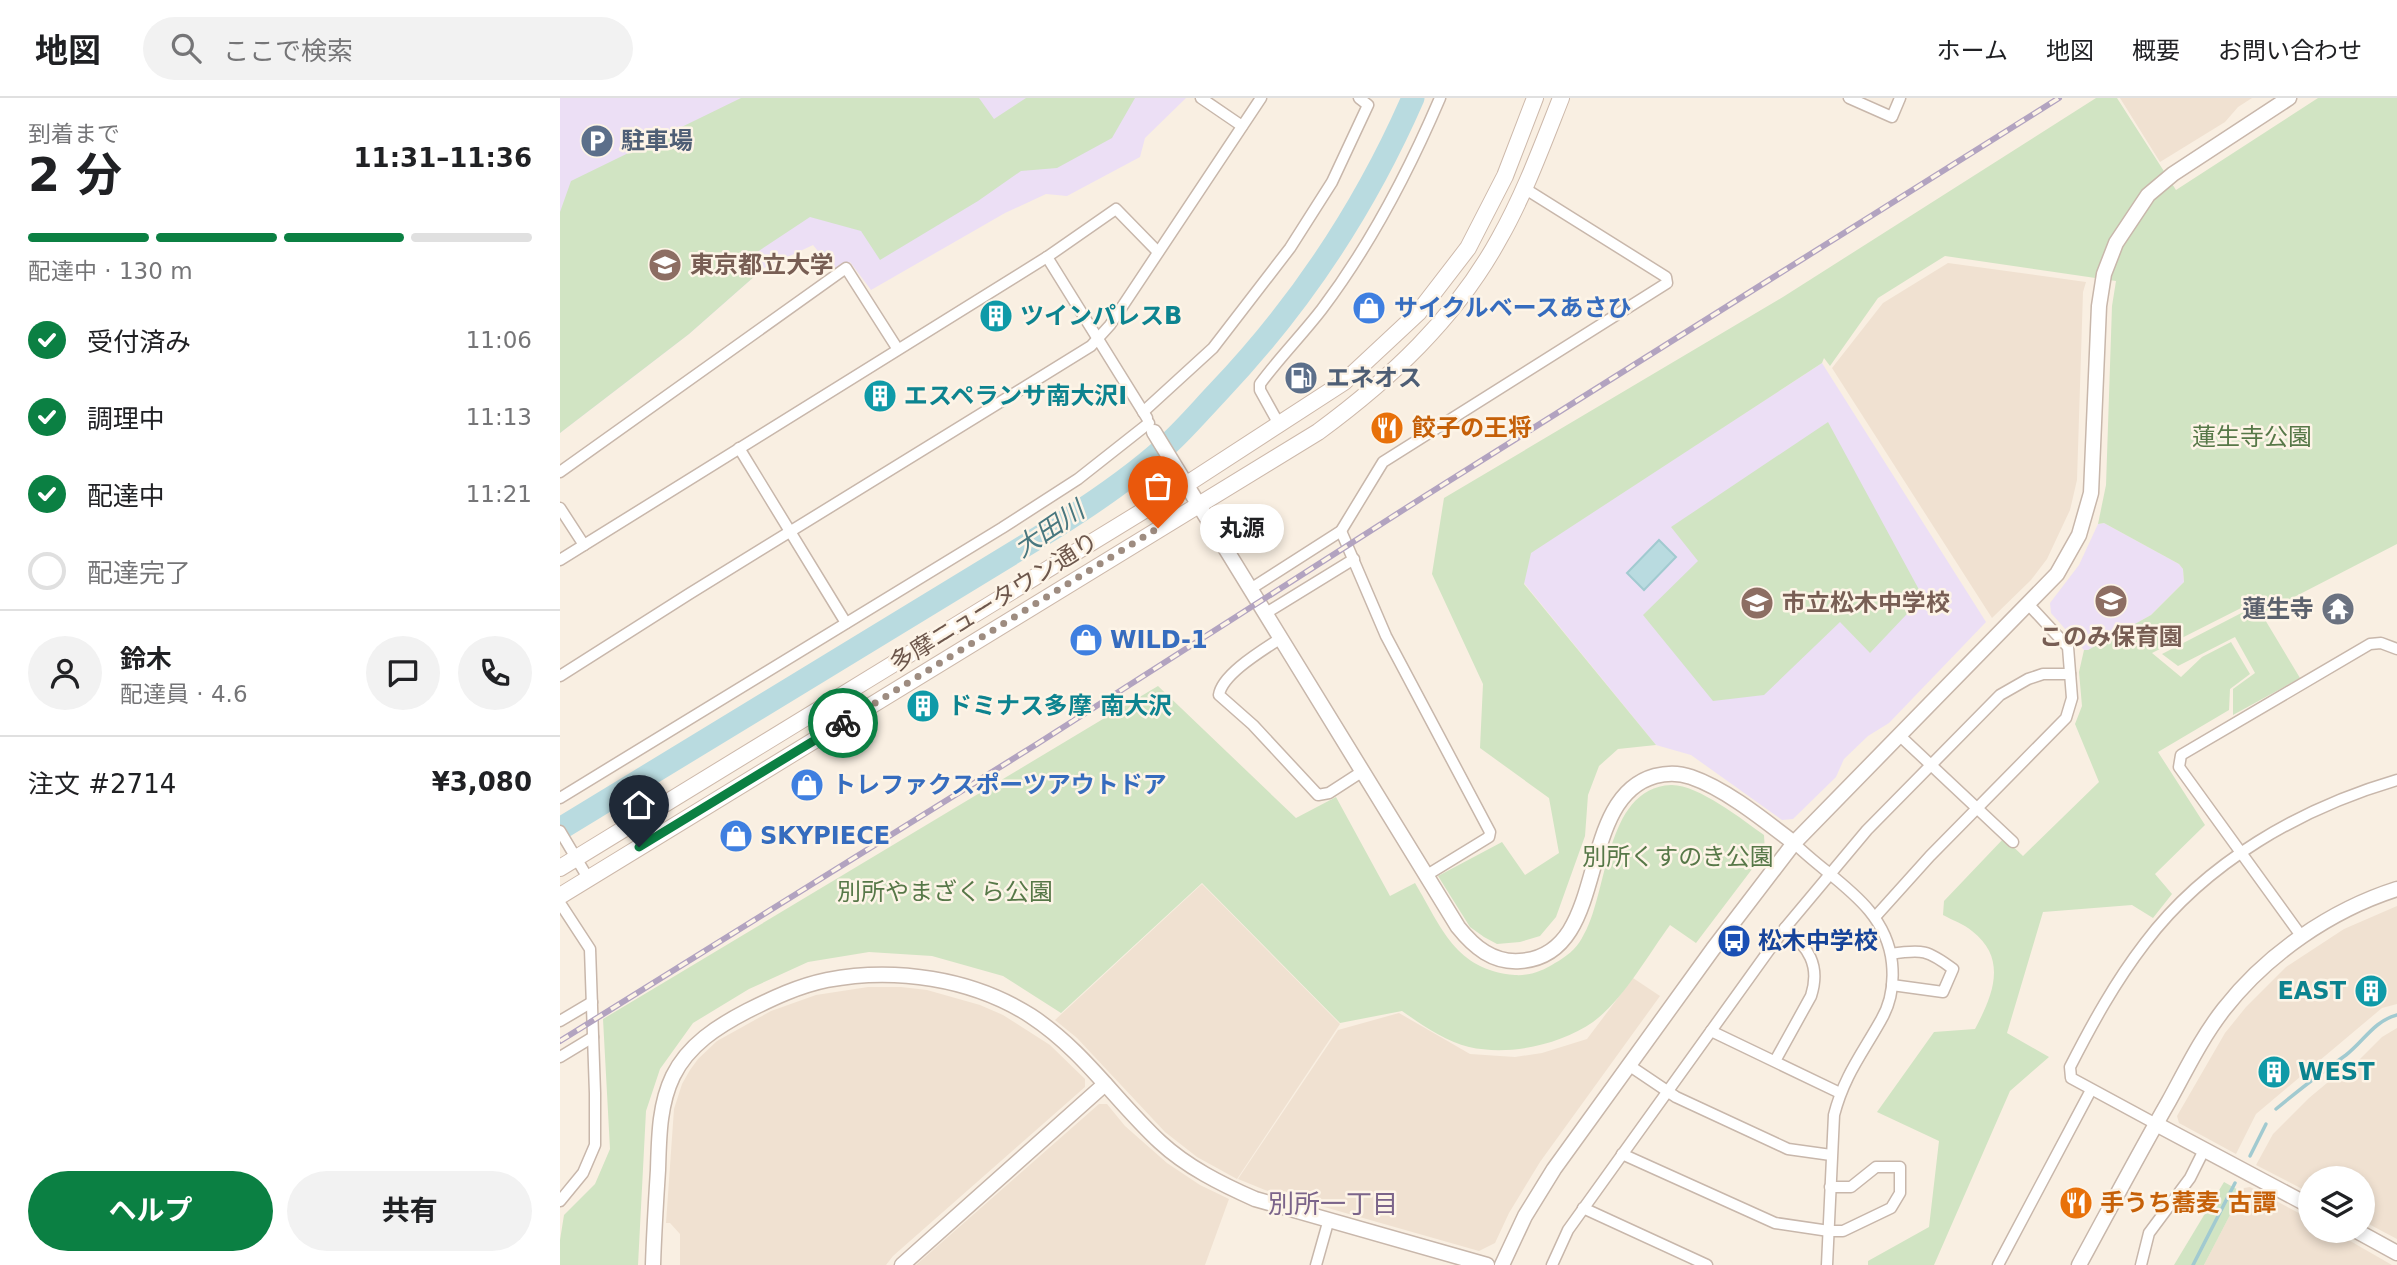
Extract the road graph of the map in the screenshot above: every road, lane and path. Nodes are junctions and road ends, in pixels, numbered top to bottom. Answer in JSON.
{"nodes":[{"id":1,"x":1201,"y":98,"type":"edge"},
{"id":2,"x":1261,"y":98,"type":"edge"},
{"id":3,"x":1359,"y":98,"type":"edge"},
{"id":4,"x":1440,"y":98,"type":"edge"},
{"id":5,"x":1535,"y":98,"type":"edge"},
{"id":6,"x":1561,"y":98,"type":"edge"},
{"id":7,"x":1849,"y":98,"type":"edge"},
{"id":8,"x":1900,"y":98,"type":"edge"},
{"id":9,"x":2290,"y":98,"type":"edge"},
{"id":10,"x":1242,"y":127,"type":"junction"},
{"id":11,"x":1524,"y":188,"type":"junction"},
{"id":12,"x":1158,"y":252,"type":"junction"},
{"id":13,"x":1046,"y":257,"type":"junction"},
{"id":14,"x":1098,"y":339,"type":"junction"},
{"id":15,"x":897,"y":348,"type":"junction"},
{"id":16,"x":1143,"y":412,"type":"junction"},
{"id":17,"x":1279,"y":426,"type":"junction"},
{"id":18,"x":1152,"y":427,"type":"junction"},
{"id":19,"x":739,"y":448,"type":"junction"},
{"id":20,"x":560,"y":472,"type":"edge"},
{"id":21,"x":1187,"y":484,"type":"junction"},
{"id":22,"x":1199,"y":503,"type":"junction"},
{"id":23,"x":560,"y":509,"type":"edge"},
{"id":24,"x":1341,"y":531,"type":"junction"},
{"id":25,"x":790,"y":532,"type":"junction"},
{"id":26,"x":584,"y":545,"type":"junction"},
{"id":27,"x":1354,"y":559,"type":"junction"},
{"id":28,"x":560,"y":560,"type":"edge"},
{"id":29,"x":1252,"y":588,"type":"junction"},
{"id":30,"x":2029,"y":605,"type":"junction"},
{"id":31,"x":1266,"y":613,"type":"junction"},
{"id":32,"x":846,"y":623,"type":"junction"},
{"id":33,"x":1281,"y":638,"type":"junction"},
{"id":34,"x":2397,"y":649,"type":"edge"},
{"id":35,"x":2070,"y":674,"type":"junction"},
{"id":36,"x":560,"y":676,"type":"edge"},
{"id":37,"x":1899,"y":735,"type":"junction"},
{"id":38,"x":1932,"y":765,"type":"junction"},
{"id":39,"x":1363,"y":771,"type":"junction"},
{"id":40,"x":2397,"y":779,"type":"edge"},
{"id":41,"x":560,"y":798,"type":"edge"},
{"id":42,"x":1977,"y":809,"type":"junction"},
{"id":43,"x":562,"y":835,"type":"edge"},
{"id":44,"x":2013,"y":842,"type":"dead end"},
{"id":45,"x":1794,"y":843,"type":"junction"},
{"id":46,"x":2242,"y":852,"type":"junction"},
{"id":47,"x":576,"y":858,"type":"junction"},
{"id":48,"x":560,"y":868,"type":"edge"},
{"id":49,"x":1830,"y":874,"type":"junction"},
{"id":50,"x":1427,"y":875,"type":"junction"},
{"id":51,"x":588,"y":878,"type":"junction"},
{"id":52,"x":2397,"y":889,"type":"edge"},
{"id":53,"x":560,"y":896,"type":"edge"},
{"id":54,"x":560,"y":903,"type":"edge"},
{"id":55,"x":1876,"y":916,"type":"junction"},
{"id":56,"x":1785,"y":928,"type":"junction"},
{"id":57,"x":2302,"y":937,"type":"junction"},
{"id":58,"x":1891,"y":954,"type":"junction"},
{"id":59,"x":1892,"y":985,"type":"junction"},
{"id":60,"x":592,"y":1002,"type":"junction"},
{"id":61,"x":560,"y":1021,"type":"edge"},
{"id":62,"x":1711,"y":1031,"type":"junction"},
{"id":63,"x":593,"y":1037,"type":"junction"},
{"id":64,"x":560,"y":1057,"type":"edge"},
{"id":65,"x":1775,"y":1061,"type":"junction"},
{"id":66,"x":1630,"y":1066,"type":"junction"},
{"id":67,"x":1105,"y":1084,"type":"junction"},
{"id":68,"x":2091,"y":1090,"type":"junction"},
{"id":69,"x":1668,"y":1091,"type":"junction"},
{"id":70,"x":1840,"y":1093,"type":"junction"},
{"id":71,"x":2156,"y":1124,"type":"junction"},
{"id":72,"x":2204,"y":1150,"type":"junction"},
{"id":73,"x":1622,"y":1154,"type":"junction"},
{"id":74,"x":1831,"y":1155,"type":"junction"},
{"id":75,"x":1830,"y":1187,"type":"junction"},
{"id":76,"x":2298,"y":1200,"type":"edge"},
{"id":77,"x":560,"y":1201,"type":"edge"},
{"id":78,"x":1583,"y":1208,"type":"junction"},
{"id":79,"x":1329,"y":1219,"type":"junction"},
{"id":80,"x":1829,"y":1231,"type":"junction"},
{"id":81,"x":2375,"y":1241,"type":"edge"},
{"id":82,"x":2397,"y":1253,"type":"edge"},
{"id":83,"x":653,"y":1265,"type":"edge"},
{"id":84,"x":902,"y":1265,"type":"edge"},
{"id":85,"x":1316,"y":1265,"type":"edge"},
{"id":86,"x":1487,"y":1265,"type":"edge"},
{"id":87,"x":1502,"y":1265,"type":"edge"},
{"id":88,"x":1552,"y":1265,"type":"edge"},
{"id":89,"x":1707,"y":1265,"type":"edge"},
{"id":90,"x":1827,"y":1265,"type":"edge"},
{"id":91,"x":1998,"y":1265,"type":"edge"},
{"id":92,"x":2079,"y":1265,"type":"edge"},
{"id":93,"x":2141,"y":1265,"type":"edge"}],
"edges":[{"from":1,"to":10,"type":"street"},
{"from":2,"to":10,"type":"street"},
{"from":3,"to":16,"type":"street"},
{"from":4,"to":17,"type":"street"},
{"from":5,"to":17,"type":"main road","name":"多摩ニュータウン通り"},
{"from":6,"to":11,"type":"main road","name":"多摩ニュータウン通り"},
{"from":7,"to":8,"type":"street"},
{"from":9,"to":30,"type":"street"},
{"from":10,"to":12,"type":"street"},
{"from":11,"to":22,"type":"main road","name":"多摩ニュータウン通り"},
{"from":11,"to":24,"type":"street"},
{"from":12,"to":13,"type":"street"},
{"from":12,"to":14,"type":"street"},
{"from":13,"to":14,"type":"street"},
{"from":13,"to":15,"type":"street"},
{"from":14,"to":16,"type":"street"},
{"from":14,"to":25,"type":"street"},
{"from":15,"to":19,"type":"street"},
{"from":15,"to":20,"type":"street"},
{"from":16,"to":18,"type":"street"},
{"from":17,"to":21,"type":"main road","name":"多摩ニュータウン通り"},
{"from":18,"to":21,"type":"street"},
{"from":18,"to":32,"type":"street"},
{"from":19,"to":25,"type":"street"},
{"from":19,"to":26,"type":"street"},
{"from":21,"to":22,"type":"street"},
{"from":21,"to":47,"type":"main road","name":"多摩ニュータウン通り"},
{"from":22,"to":29,"type":"street"},
{"from":22,"to":51,"type":"main road","name":"多摩ニュータウン通り"},
{"from":23,"to":26,"type":"street"},
{"from":24,"to":27,"type":"street"},
{"from":24,"to":29,"type":"street"},
{"from":25,"to":32,"type":"street"},
{"from":25,"to":36,"type":"street"},
{"from":26,"to":28,"type":"street"},
{"from":27,"to":31,"type":"street"},
{"from":27,"to":50,"type":"street"},
{"from":29,"to":31,"type":"street"},
{"from":30,"to":35,"type":"street"},
{"from":30,"to":37,"type":"street"},
{"from":31,"to":33,"type":"street"},
{"from":32,"to":41,"type":"street"},
{"from":33,"to":39,"type":"street"},
{"from":33,"to":39,"type":"street"},
{"from":34,"to":46,"type":"street"},
{"from":35,"to":38,"type":"street"},
{"from":35,"to":42,"type":"street"},
{"from":37,"to":38,"type":"street"},
{"from":37,"to":45,"type":"street"},
{"from":38,"to":42,"type":"street"},
{"from":38,"to":49,"type":"street"},
{"from":39,"to":50,"type":"street"},
{"from":40,"to":46,"type":"street"},
{"from":42,"to":44,"type":"street"},
{"from":42,"to":55,"type":"street"},
{"from":43,"to":47,"type":"street"},
{"from":45,"to":49,"type":"street"},
{"from":45,"to":50,"type":"street"},
{"from":45,"to":66,"type":"street"},
{"from":46,"to":57,"type":"street"},
{"from":46,"to":68,"type":"street"},
{"from":47,"to":48,"type":"main road","name":"多摩ニュータウン通り"},
{"from":47,"to":51,"type":"street"},
{"from":49,"to":55,"type":"street"},
{"from":49,"to":56,"type":"street"},
{"from":51,"to":53,"type":"main road","name":"多摩ニュータウン通り"},
{"from":52,"to":57,"type":"street"},
{"from":54,"to":60,"type":"street"},
{"from":55,"to":58,"type":"street"},
{"from":56,"to":62,"type":"street"},
{"from":56,"to":65,"type":"street"},
{"from":57,"to":71,"type":"street"},
{"from":58,"to":59,"type":"street"},
{"from":58,"to":59,"type":"street"},
{"from":59,"to":70,"type":"street"},
{"from":60,"to":61,"type":"street"},
{"from":60,"to":63,"type":"street"},
{"from":62,"to":65,"type":"street"},
{"from":62,"to":69,"type":"street"},
{"from":63,"to":64,"type":"street"},
{"from":63,"to":77,"type":"street"},
{"from":65,"to":70,"type":"street"},
{"from":66,"to":69,"type":"street"},
{"from":66,"to":87,"type":"street"},
{"from":67,"to":79,"type":"street"},
{"from":67,"to":83,"type":"street"},
{"from":67,"to":84,"type":"street"},
{"from":68,"to":71,"type":"street"},
{"from":68,"to":91,"type":"street"},
{"from":69,"to":73,"type":"street"},
{"from":69,"to":74,"type":"street"},
{"from":70,"to":74,"type":"street"},
{"from":71,"to":72,"type":"street"},
{"from":71,"to":92,"type":"street"},
{"from":72,"to":76,"type":"street"},
{"from":72,"to":93,"type":"street"},
{"from":73,"to":78,"type":"street"},
{"from":73,"to":80,"type":"street"},
{"from":74,"to":75,"type":"street"},
{"from":75,"to":80,"type":"street"},
{"from":75,"to":80,"type":"street"},
{"from":78,"to":88,"type":"street"},
{"from":78,"to":89,"type":"street"},
{"from":79,"to":85,"type":"street"},
{"from":79,"to":86,"type":"street"},
{"from":80,"to":90,"type":"street"},
{"from":81,"to":82,"type":"street"}]}
